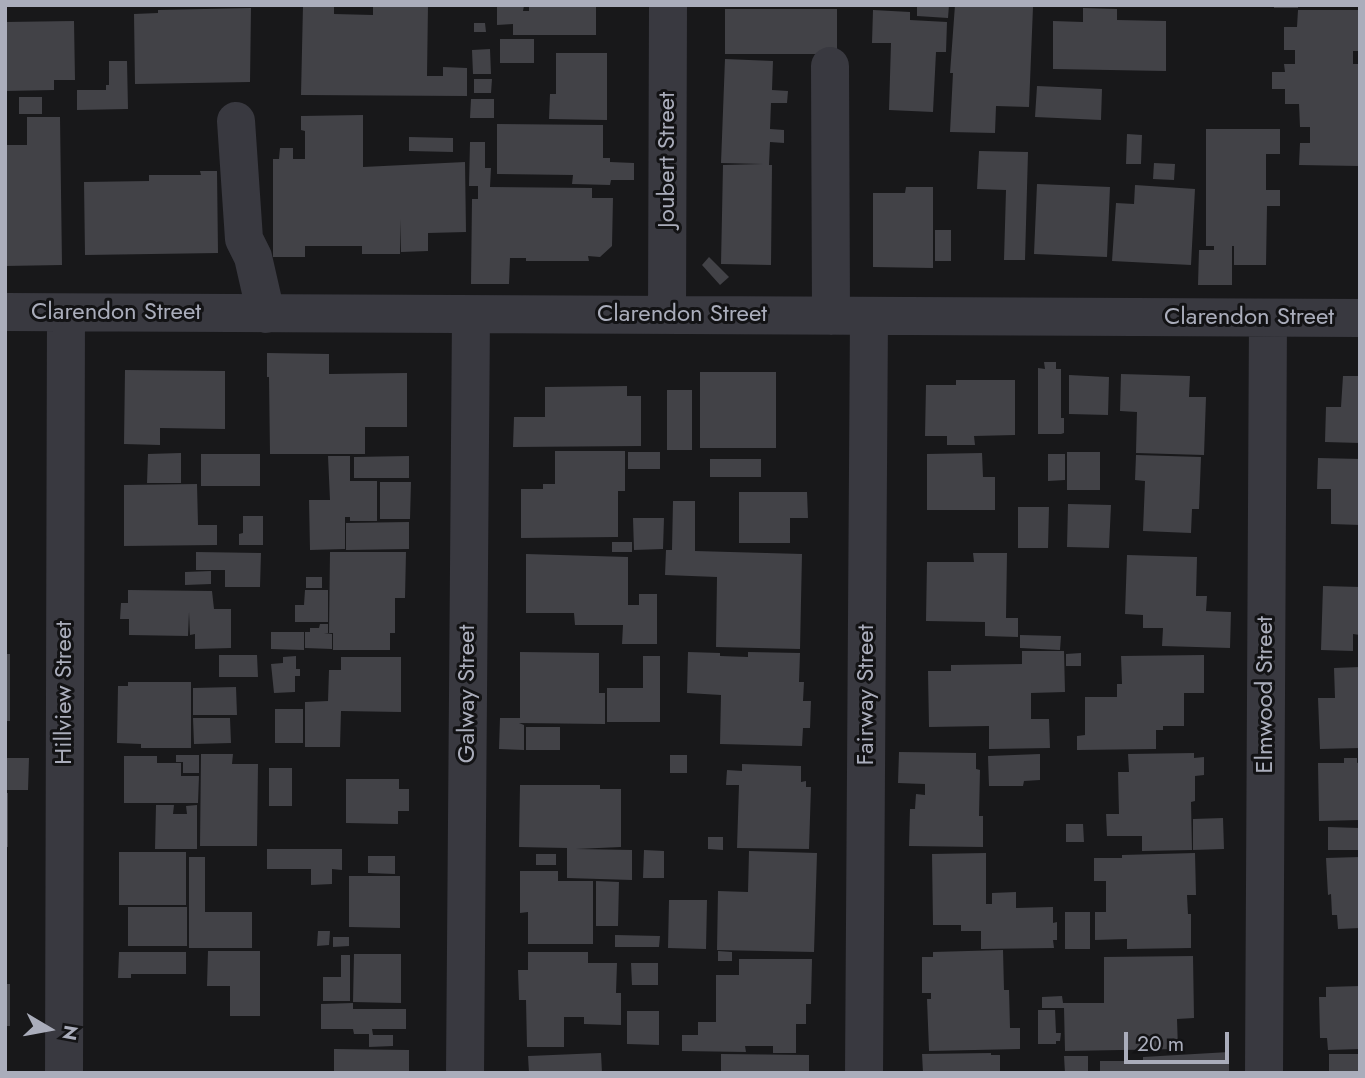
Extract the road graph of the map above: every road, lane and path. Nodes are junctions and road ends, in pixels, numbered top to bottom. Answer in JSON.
{"nodes":[{"id":1,"x":668,"y":5,"type":"edge"},
{"id":2,"x":830,"y":66,"type":"dead end"},
{"id":3,"x":236,"y":121,"type":"dead end"},
{"id":4,"x":5,"y":312,"type":"edge"},
{"id":5,"x":66,"y":313,"type":"junction"},
{"id":6,"x":266,"y":314,"type":"junction"},
{"id":7,"x":471,"y":315,"type":"junction"},
{"id":8,"x":667,"y":316,"type":"junction"},
{"id":9,"x":831,"y":316,"type":"junction"},
{"id":10,"x":869,"y":316,"type":"junction"},
{"id":11,"x":1268,"y":318,"type":"junction"},
{"id":12,"x":1360,"y":318,"type":"edge"},
{"id":13,"x":64,"y":1073,"type":"edge"},
{"id":14,"x":465,"y":1073,"type":"edge"},
{"id":15,"x":864,"y":1073,"type":"edge"},
{"id":16,"x":1264,"y":1073,"type":"edge"}],
"edges":[{"from":1,"to":8,"type":"street","name":"Joubert Street"},
{"from":2,"to":9,"type":"street"},
{"from":3,"to":6,"type":"street"},
{"from":4,"to":5,"type":"street","name":"Clarendon Street"},
{"from":5,"to":6,"type":"street","name":"Clarendon Street"},
{"from":5,"to":13,"type":"street","name":"Hillview Street"},
{"from":6,"to":7,"type":"street","name":"Clarendon Street"},
{"from":7,"to":8,"type":"street","name":"Clarendon Street"},
{"from":7,"to":14,"type":"street","name":"Galway Street"},
{"from":8,"to":9,"type":"street","name":"Clarendon Street"},
{"from":9,"to":10,"type":"street","name":"Clarendon Street"},
{"from":10,"to":11,"type":"street","name":"Clarendon Street"},
{"from":10,"to":15,"type":"street","name":"Fairway Street"},
{"from":11,"to":12,"type":"street","name":"Clarendon Street"},
{"from":11,"to":16,"type":"street","name":"Elmwood Street"}]}
